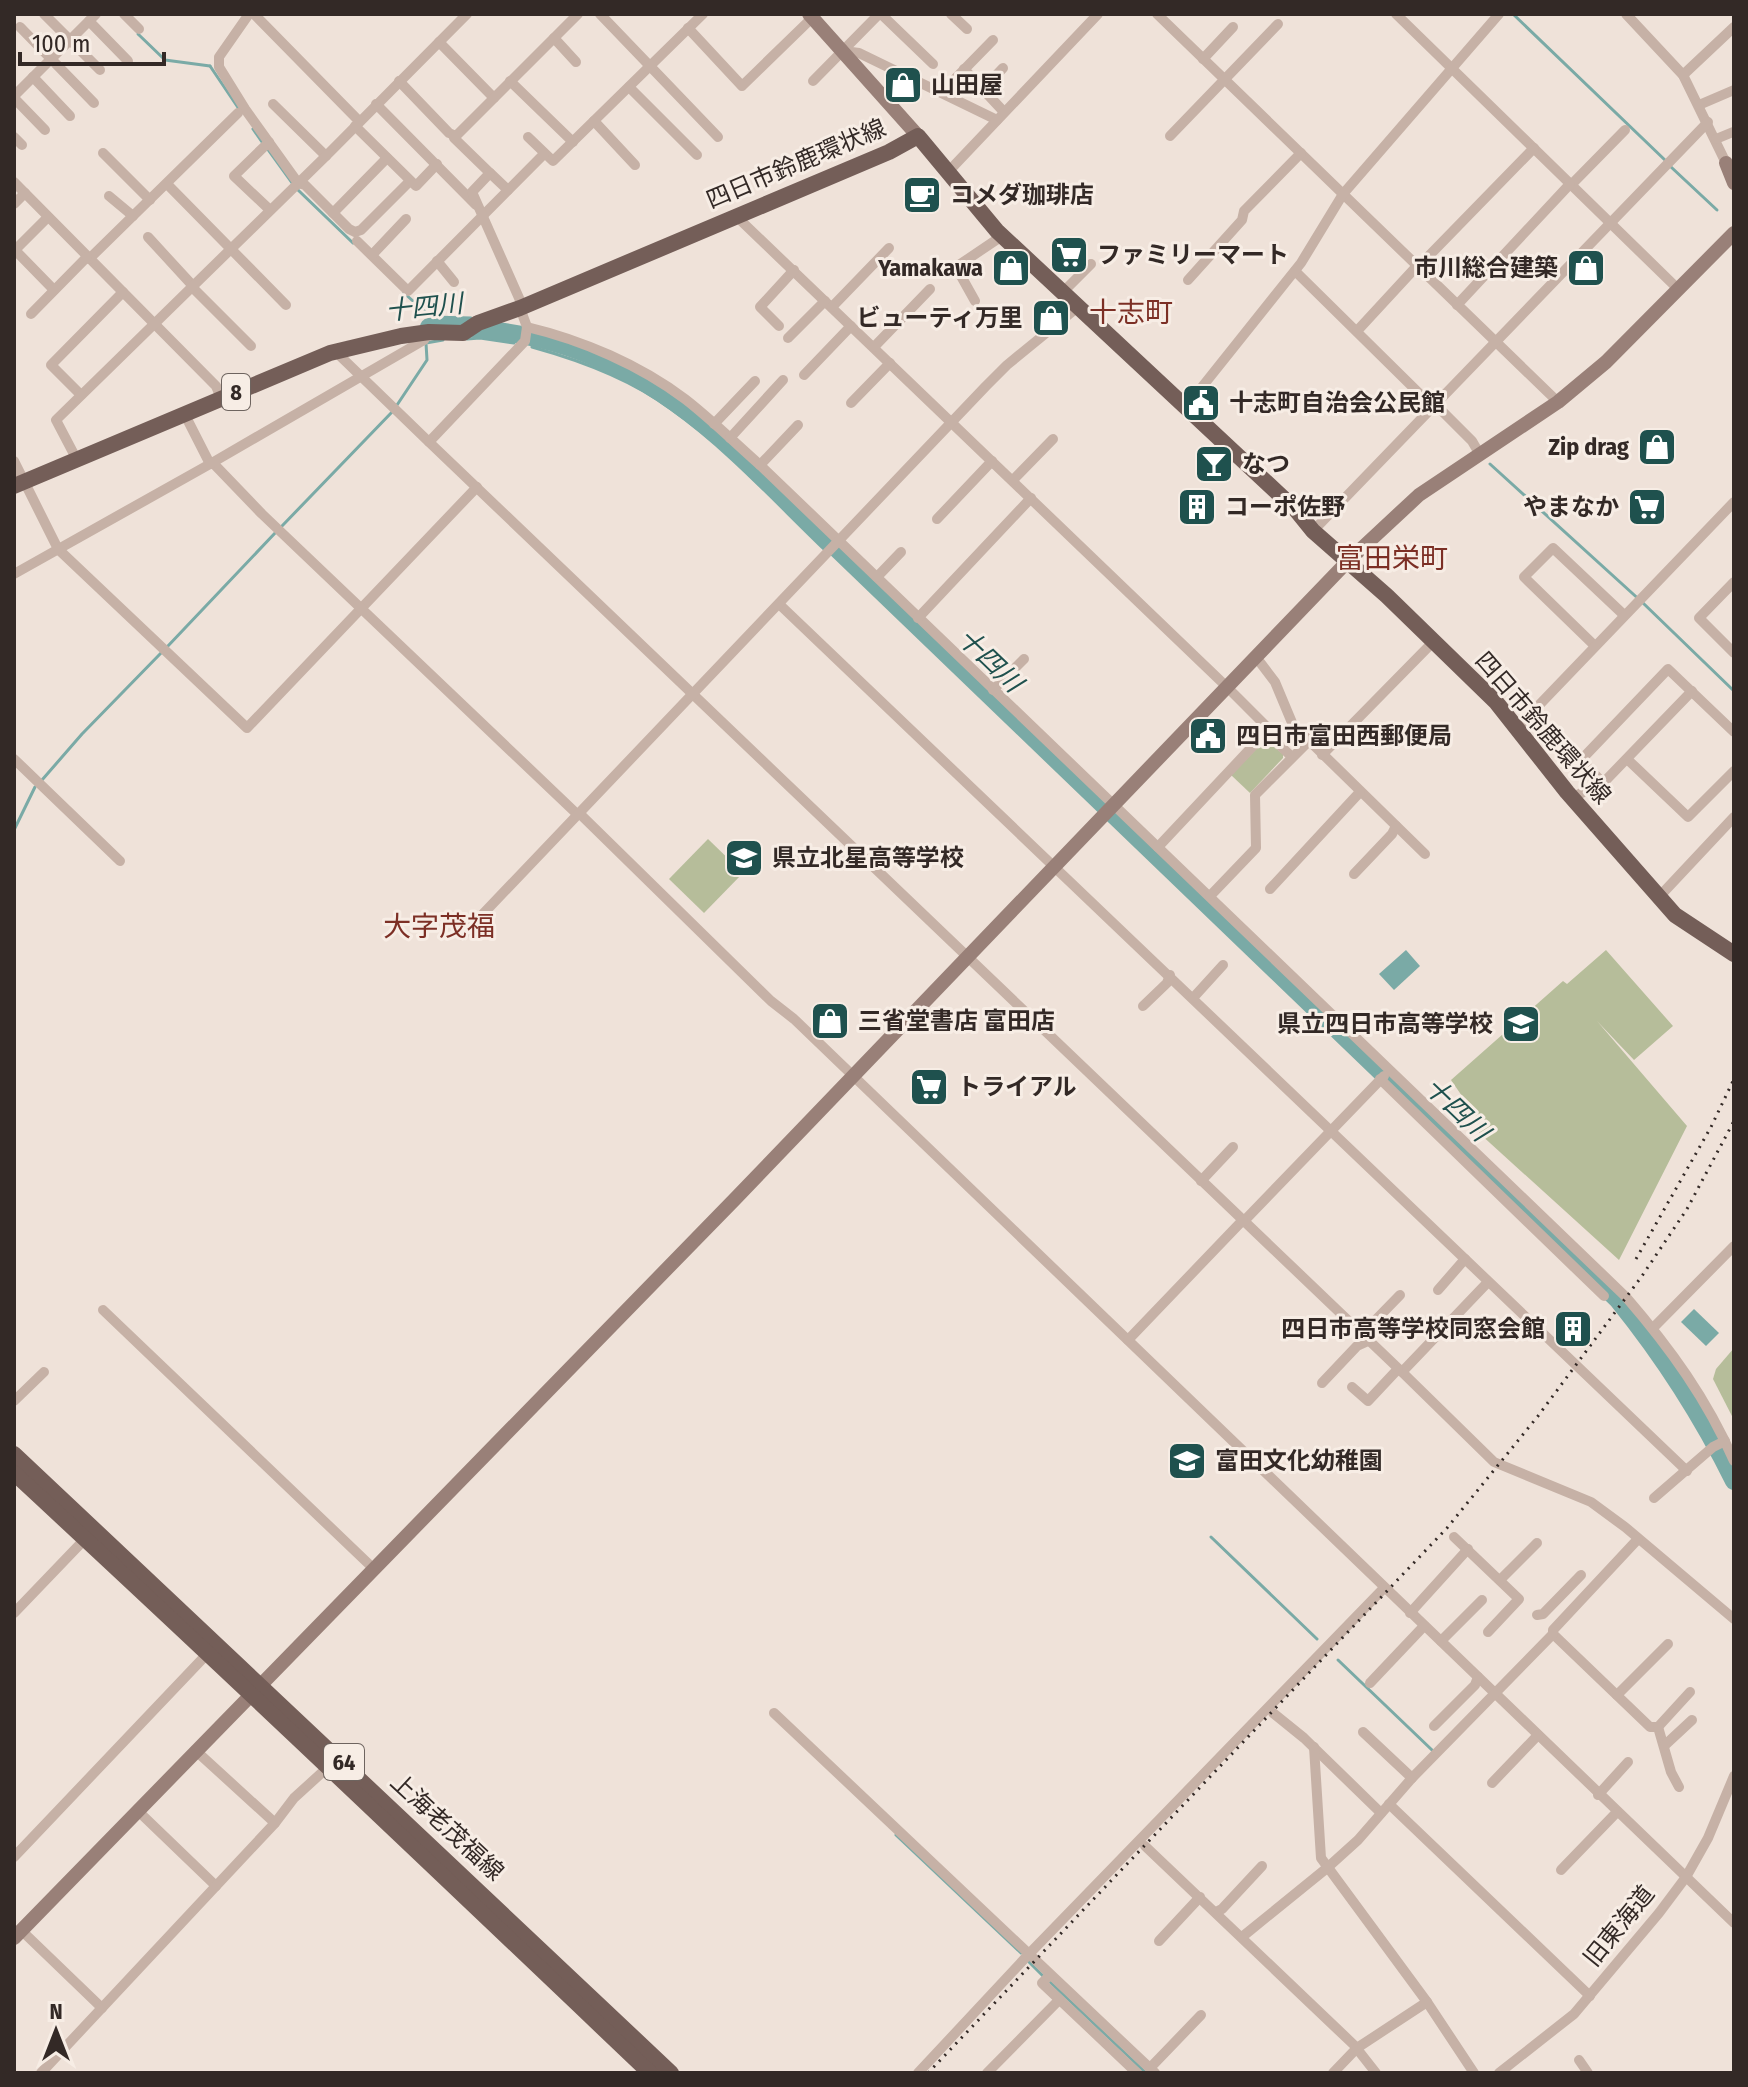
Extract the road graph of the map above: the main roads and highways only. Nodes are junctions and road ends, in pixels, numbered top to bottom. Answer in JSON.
{"nodes":[{"id":1,"x":19,"y":476,"type":"edge"},
{"id":2,"x":1732,"y":948,"type":"edge"},
{"id":3,"x":14,"y":1454,"type":"edge"},
{"id":4,"x":14,"y":1473,"type":"edge"},
{"id":5,"x":256,"y":1689,"type":"junction"},
{"id":6,"x":650,"y":2073,"type":"edge"},
{"id":7,"x":671,"y":2073,"type":"edge"}],
"edges":[{"from":1,"to":2,"type":"main road","name":"四日市鈴鹿環状線","number":"8"},
{"from":3,"to":5,"type":"main road","name":"上海老茂福線","number":"64"},
{"from":4,"to":5,"type":"main road","name":"上海老茂福線","number":"64"},
{"from":5,"to":6,"type":"main road","name":"上海老茂福線","number":"64"},
{"from":5,"to":7,"type":"main road","name":"上海老茂福線","number":"64"}]}
